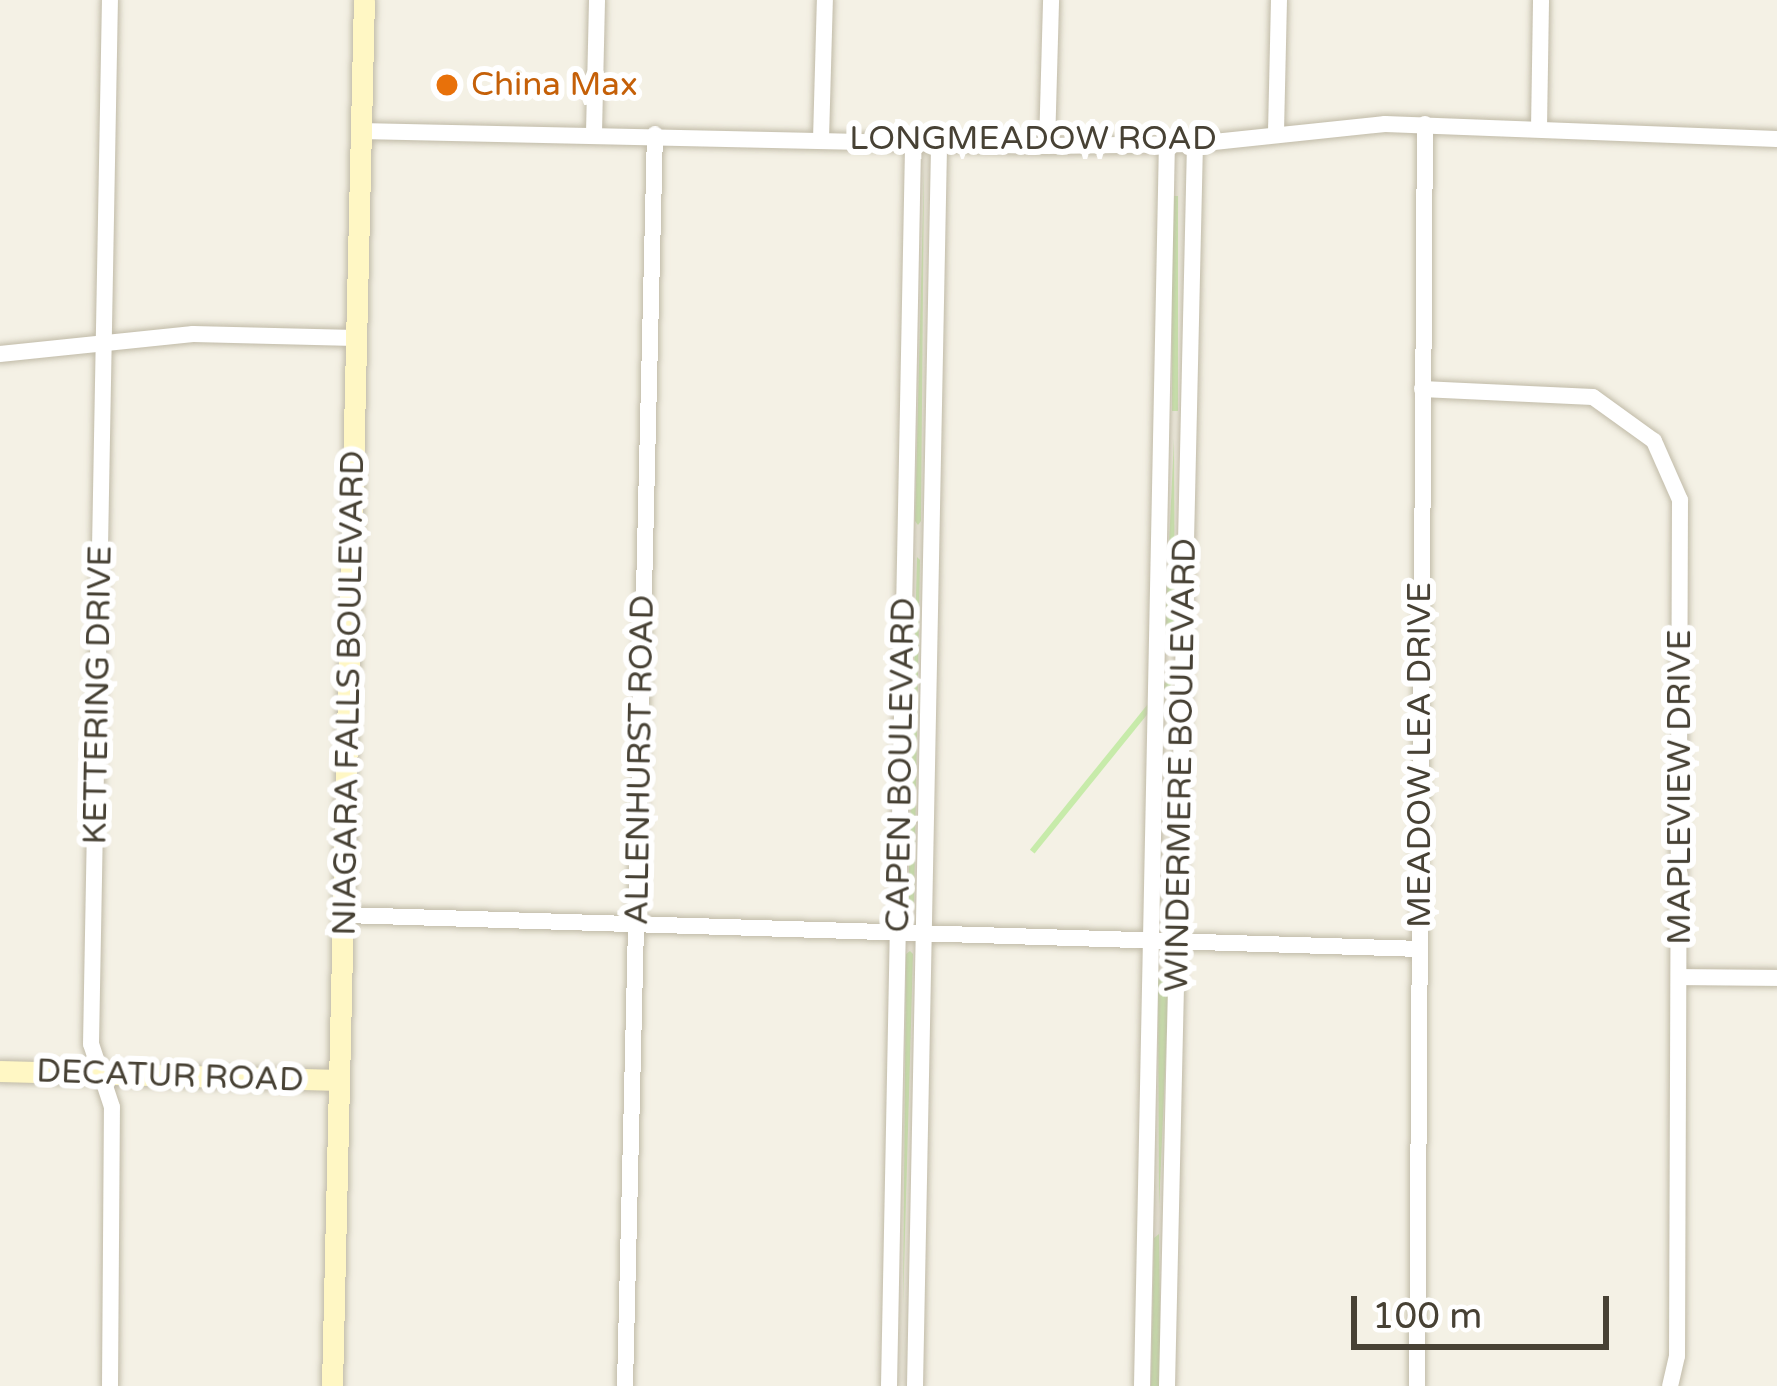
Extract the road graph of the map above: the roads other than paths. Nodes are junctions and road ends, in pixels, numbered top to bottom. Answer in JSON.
{"nodes":[{"id":1,"x":110,"y":0,"type":"edge"},
{"id":2,"x":364,"y":0,"type":"edge"},
{"id":3,"x":597,"y":0,"type":"edge"},
{"id":4,"x":825,"y":0,"type":"edge"},
{"id":5,"x":1052,"y":0,"type":"edge"},
{"id":6,"x":1279,"y":0,"type":"edge"},
{"id":7,"x":1540,"y":0,"type":"edge"},
{"id":8,"x":1425,"y":124,"type":"junction"},
{"id":9,"x":1539,"y":129,"type":"junction"},
{"id":10,"x":360,"y":131,"type":"junction"},
{"id":11,"x":1276,"y":132,"type":"junction"},
{"id":12,"x":594,"y":133,"type":"junction"},
{"id":13,"x":655,"y":134,"type":"junction"},
{"id":14,"x":1777,"y":139,"type":"edge"},
{"id":15,"x":821,"y":140,"type":"junction"},
{"id":16,"x":913,"y":143,"type":"junction"},
{"id":17,"x":939,"y":144,"type":"junction"},
{"id":18,"x":1195,"y":144,"type":"junction"},
{"id":19,"x":1167,"y":145,"type":"junction"},
{"id":20,"x":1047,"y":146,"type":"junction"},
{"id":21,"x":356,"y":338,"type":"junction"},
{"id":22,"x":105,"y":343,"type":"junction"},
{"id":23,"x":0,"y":354,"type":"edge"},
{"id":24,"x":1422,"y":389,"type":"junction"},
{"id":25,"x":345,"y":915,"type":"junction"},
{"id":26,"x":635,"y":924,"type":"junction"},
{"id":27,"x":898,"y":930,"type":"junction"},
{"id":28,"x":926,"y":931,"type":"junction"},
{"id":29,"x":1149,"y":939,"type":"junction"},
{"id":30,"x":1177,"y":940,"type":"junction"},
{"id":31,"x":1419,"y":949,"type":"junction"},
{"id":32,"x":1679,"y":977,"type":"junction"},
{"id":33,"x":1777,"y":978,"type":"edge"},
{"id":34,"x":0,"y":1071,"type":"edge"},
{"id":35,"x":106,"y":1073,"type":"junction"},
{"id":36,"x":339,"y":1080,"type":"junction"},
{"id":37,"x":110,"y":1386,"type":"edge"},
{"id":38,"x":332,"y":1386,"type":"edge"},
{"id":39,"x":625,"y":1386,"type":"edge"},
{"id":40,"x":889,"y":1386,"type":"edge"},
{"id":41,"x":915,"y":1386,"type":"edge"},
{"id":42,"x":1142,"y":1386,"type":"edge"},
{"id":43,"x":1168,"y":1386,"type":"edge"},
{"id":44,"x":1418,"y":1386,"type":"edge"},
{"id":45,"x":1670,"y":1386,"type":"edge"}],
"edges":[{"from":1,"to":22,"type":"street","name":"KETTERING DRIVE"},
{"from":2,"to":10,"type":"main road","name":"NIAGARA FALLS BOULEVARD"},
{"from":3,"to":12,"type":"street"},
{"from":4,"to":15,"type":"street"},
{"from":5,"to":20,"type":"street"},
{"from":6,"to":11,"type":"street"},
{"from":7,"to":9,"type":"street"},
{"from":8,"to":9,"type":"street","name":"LONGMEADOW ROAD"},
{"from":8,"to":11,"type":"street","name":"LONGMEADOW ROAD"},
{"from":8,"to":24,"type":"street","name":"MEADOW LEA DRIVE"},
{"from":9,"to":14,"type":"street","name":"LONGMEADOW ROAD"},
{"from":10,"to":12,"type":"street","name":"LONGMEADOW ROAD"},
{"from":10,"to":21,"type":"main road","name":"NIAGARA FALLS BOULEVARD"},
{"from":11,"to":18,"type":"street","name":"LONGMEADOW ROAD"},
{"from":12,"to":13,"type":"street","name":"LONGMEADOW ROAD"},
{"from":13,"to":15,"type":"street","name":"LONGMEADOW ROAD"},
{"from":13,"to":26,"type":"street","name":"ALLENHURST ROAD"},
{"from":15,"to":16,"type":"street","name":"LONGMEADOW ROAD"},
{"from":16,"to":17,"type":"street","name":"LONGMEADOW ROAD"},
{"from":16,"to":27,"type":"street","name":"CAPEN BOULEVARD"},
{"from":17,"to":20,"type":"street","name":"LONGMEADOW ROAD"},
{"from":17,"to":28,"type":"street","name":"CAPEN BOULEVARD"},
{"from":18,"to":19,"type":"street","name":"LONGMEADOW ROAD"},
{"from":18,"to":30,"type":"street","name":"WINDERMERE BOULEVARD"},
{"from":19,"to":20,"type":"street","name":"LONGMEADOW ROAD"},
{"from":19,"to":29,"type":"street","name":"WINDERMERE BOULEVARD"},
{"from":21,"to":22,"type":"street"},
{"from":21,"to":25,"type":"main road","name":"NIAGARA FALLS BOULEVARD"},
{"from":22,"to":23,"type":"street"},
{"from":22,"to":35,"type":"street","name":"KETTERING DRIVE"},
{"from":24,"to":31,"type":"street","name":"MEADOW LEA DRIVE"},
{"from":24,"to":32,"type":"street","name":"MAPLEVIEW DRIVE"},
{"from":25,"to":26,"type":"street"},
{"from":25,"to":36,"type":"main road","name":"NIAGARA FALLS BOULEVARD"},
{"from":26,"to":27,"type":"street"},
{"from":26,"to":39,"type":"street","name":"ALLENHURST ROAD"},
{"from":27,"to":28,"type":"street"},
{"from":27,"to":40,"type":"street","name":"CAPEN BOULEVARD"},
{"from":28,"to":29,"type":"street"},
{"from":28,"to":41,"type":"street","name":"CAPEN BOULEVARD"},
{"from":29,"to":30,"type":"street"},
{"from":29,"to":42,"type":"street","name":"WINDERMERE BOULEVARD"},
{"from":30,"to":31,"type":"street"},
{"from":30,"to":43,"type":"street","name":"WINDERMERE BOULEVARD"},
{"from":31,"to":44,"type":"street","name":"MEADOW LEA DRIVE"},
{"from":32,"to":33,"type":"street"},
{"from":32,"to":45,"type":"street","name":"MAPLEVIEW DRIVE"},
{"from":34,"to":35,"type":"main road","name":"DECATUR ROAD"},
{"from":35,"to":36,"type":"main road","name":"DECATUR ROAD"},
{"from":35,"to":37,"type":"street","name":"KETTERING DRIVE"},
{"from":36,"to":38,"type":"main road","name":"NIAGARA FALLS BOULEVARD"}]}
